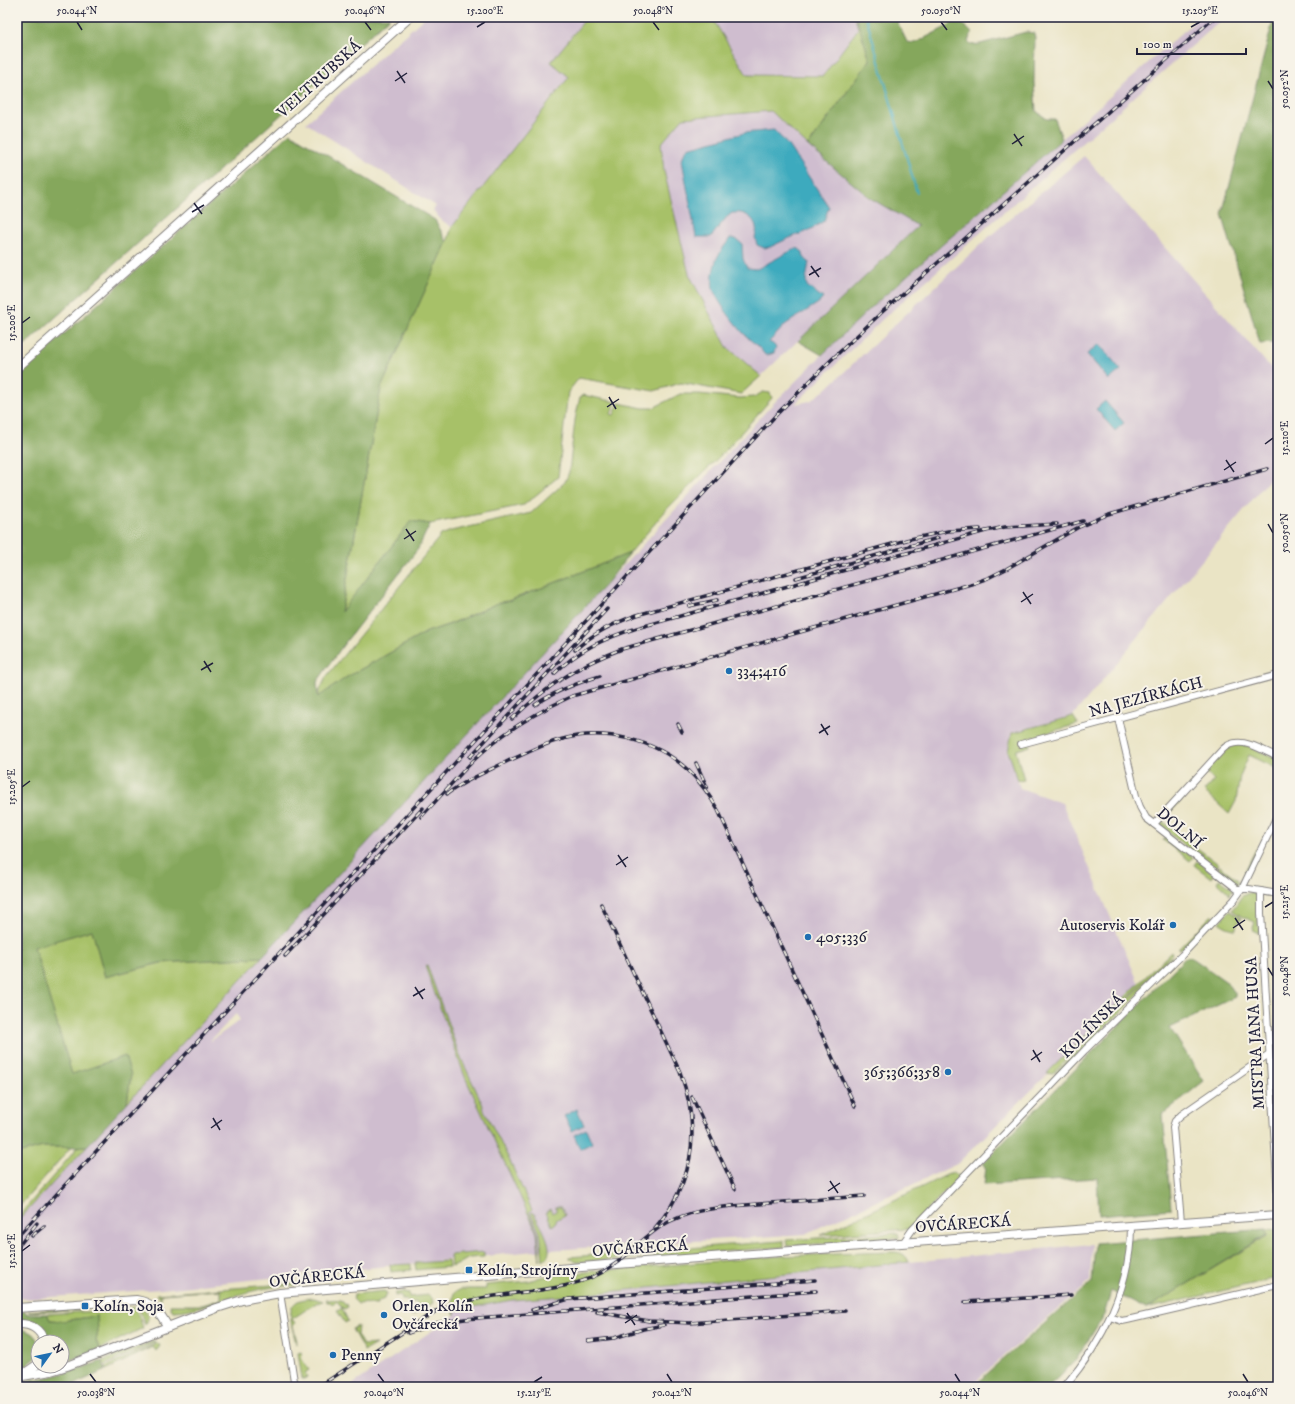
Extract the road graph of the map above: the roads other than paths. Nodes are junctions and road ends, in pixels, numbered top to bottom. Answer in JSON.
{"nodes":[{"id":1,"x":410,"y":17,"type":"edge"},
{"id":2,"x":17,"y":368,"type":"edge"},
{"id":3,"x":1278,"y":675,"type":"edge"},
{"id":4,"x":1118,"y":718,"type":"junction"},
{"id":5,"x":1021,"y":744,"type":"dead end"},
{"id":6,"x":1278,"y":757,"type":"edge"},
{"id":7,"x":1278,"y":814,"type":"edge"},
{"id":8,"x":1154,"y":824,"type":"junction"},
{"id":9,"x":1242,"y":889,"type":"junction"},
{"id":10,"x":1261,"y":891,"type":"junction"},
{"id":11,"x":1278,"y":894,"type":"edge"},
{"id":12,"x":1269,"y":1054,"type":"junction"},
{"id":13,"x":1275,"y":1111,"type":"edge"},
{"id":14,"x":1278,"y":1197,"type":"edge"},
{"id":15,"x":1278,"y":1214,"type":"edge"},
{"id":16,"x":1181,"y":1222,"type":"junction"},
{"id":17,"x":1131,"y":1226,"type":"junction"},
{"id":18,"x":903,"y":1243,"type":"junction"},
{"id":19,"x":1278,"y":1285,"type":"edge"},
{"id":20,"x":280,"y":1293,"type":"junction"},
{"id":21,"x":17,"y":1308,"type":"edge"},
{"id":22,"x":1110,"y":1317,"type":"junction"},
{"id":23,"x":17,"y":1324,"type":"edge"},
{"id":24,"x":168,"y":1327,"type":"junction"},
{"id":25,"x":41,"y":1334,"type":"edge"},
{"id":26,"x":30,"y":1369,"type":"edge"},
{"id":27,"x":18,"y":1377,"type":"edge"},
{"id":28,"x":295,"y":1387,"type":"edge"},
{"id":29,"x":1064,"y":1387,"type":"edge"}],
"edges":[{"from":1,"to":2,"type":"main road","name":"VELTRUBSKÁ"},
{"from":3,"to":4,"type":"street","name":"NA JEZÍRKÁCH"},
{"from":4,"to":5,"type":"street","name":"NA JEZÍRKÁCH"},
{"from":4,"to":8,"type":"street","name":"DOLNÍ"},
{"from":6,"to":8,"type":"street"},
{"from":7,"to":9,"type":"street","name":"KOLÍNSKÁ"},
{"from":8,"to":9,"type":"street","name":"DOLNÍ"},
{"from":9,"to":10,"type":"street"},
{"from":9,"to":18,"type":"street","name":"KOLÍNSKÁ"},
{"from":10,"to":11,"type":"street"},
{"from":10,"to":12,"type":"street","name":"MISTRA JANA HUSA"},
{"from":12,"to":13,"type":"street","name":"MISTRA JANA HUSA"},
{"from":12,"to":16,"type":"street"},
{"from":13,"to":14,"type":"street","name":"MISTRA JANA HUSA"},
{"from":15,"to":16,"type":"main road","name":"OVČÁRECKÁ"},
{"from":16,"to":17,"type":"main road","name":"OVČÁRECKÁ"},
{"from":17,"to":18,"type":"main road","name":"OVČÁRECKÁ"},
{"from":17,"to":22,"type":"street"},
{"from":18,"to":20,"type":"main road","name":"OVČÁRECKÁ"},
{"from":19,"to":22,"type":"street"},
{"from":20,"to":24,"type":"main road","name":"OVČÁRECKÁ"},
{"from":20,"to":28,"type":"street"},
{"from":21,"to":24,"type":"main road"},
{"from":22,"to":29,"type":"street"},
{"from":23,"to":25,"type":"main road"},
{"from":24,"to":27,"type":"main road","name":"OVČÁRECKÁ"},
{"from":26,"to":27,"type":"main road"}]}
